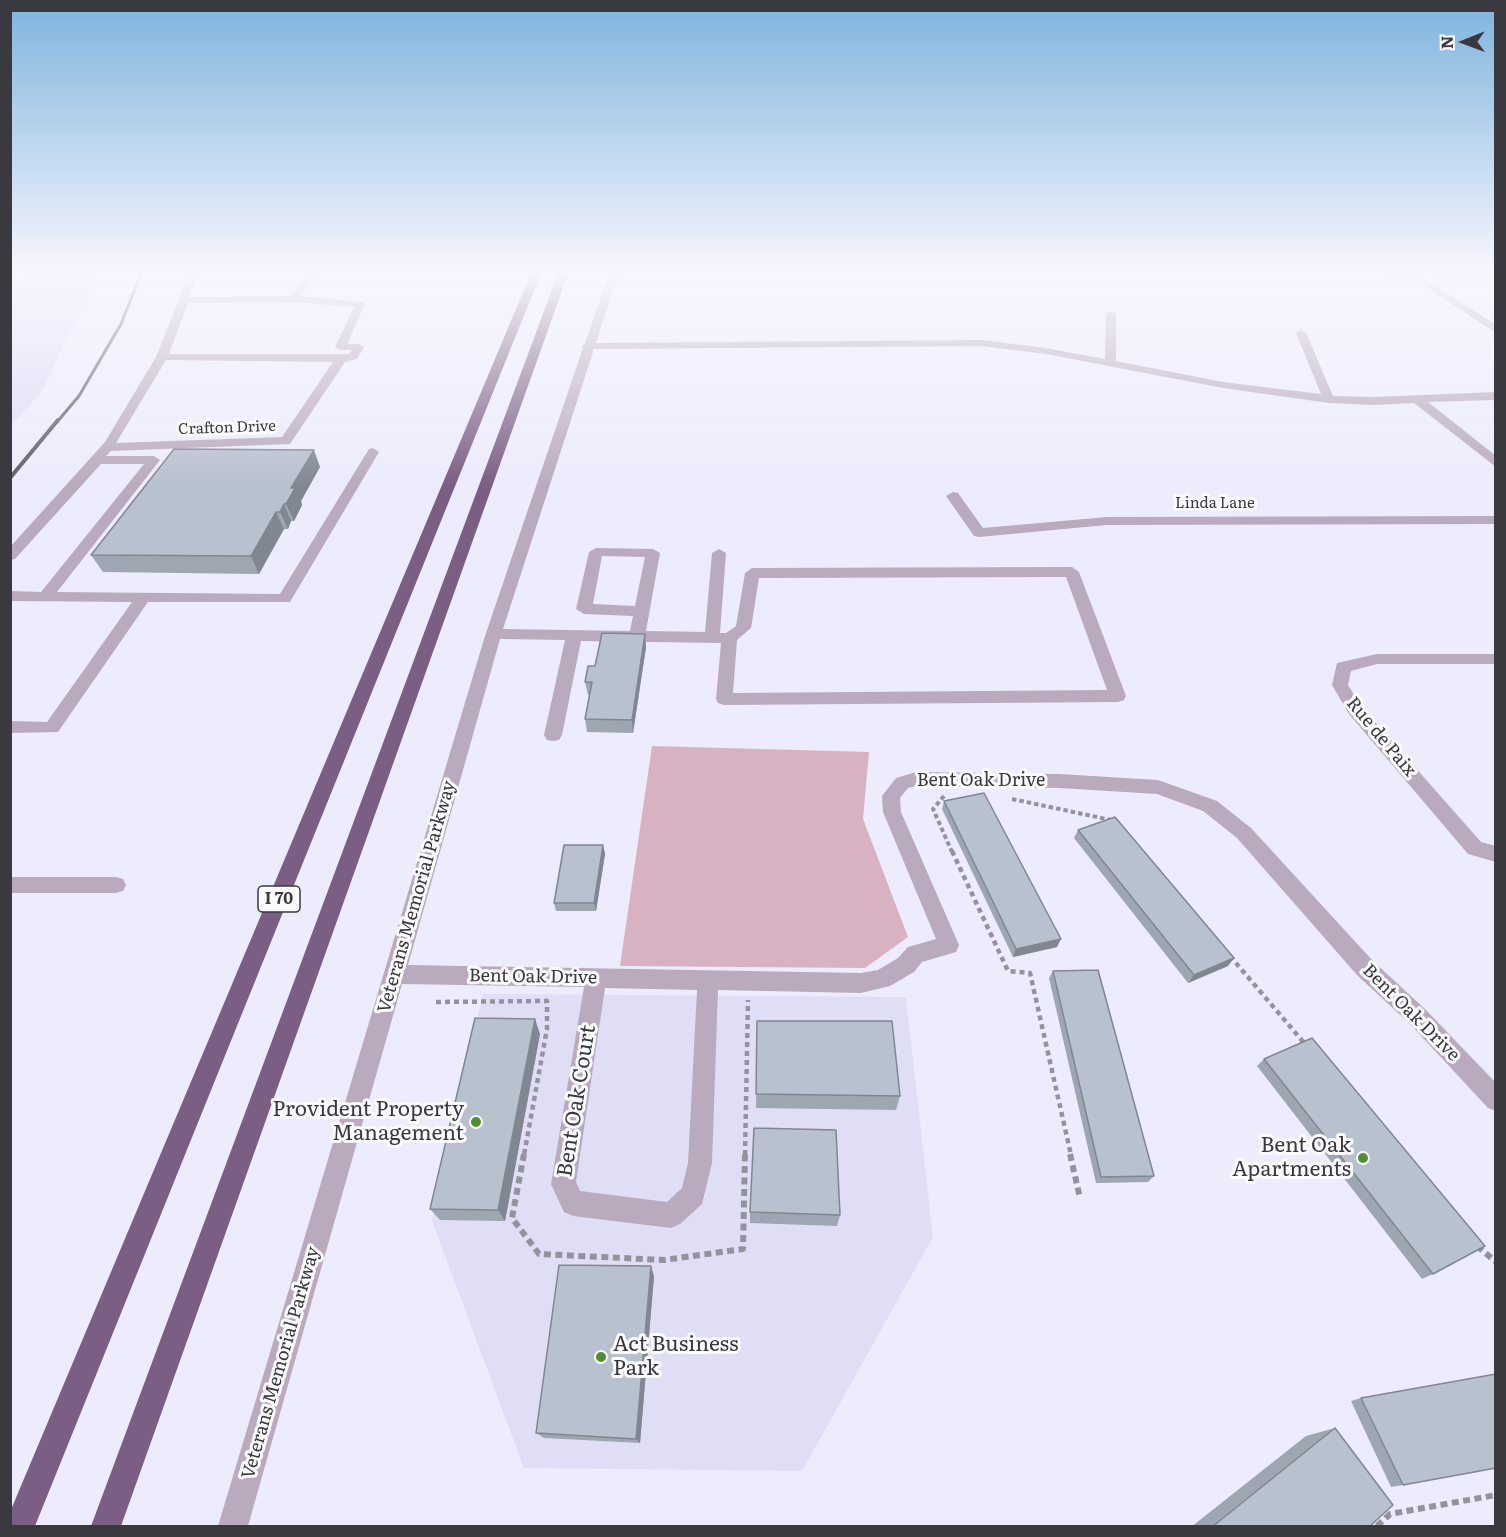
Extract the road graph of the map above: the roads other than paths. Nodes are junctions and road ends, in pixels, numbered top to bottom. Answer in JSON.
{"nodes":[{"id":1,"x":168,"y":343,"type":"edge"},
{"id":2,"x":342,"y":343,"type":"edge"},
{"id":3,"x":507,"y":343,"type":"edge"},
{"id":4,"x":538,"y":343,"type":"edge"},
{"id":5,"x":588,"y":343,"type":"edge"},
{"id":6,"x":1111,"y":343,"type":"edge"},
{"id":7,"x":1304,"y":343,"type":"edge"},
{"id":8,"x":587,"y":346,"type":"junction"},
{"id":9,"x":162,"y":357,"type":"junction"},
{"id":10,"x":341,"y":359,"type":"junction"},
{"id":11,"x":1110,"y":362,"type":"junction"},
{"id":12,"x":1496,"y":396,"type":"edge"},
{"id":13,"x":1329,"y":399,"type":"junction"},
{"id":14,"x":1416,"y":399,"type":"junction"},
{"id":15,"x":107,"y":447,"type":"junction"},
{"id":16,"x":373,"y":452,"type":"dead end"},
{"id":17,"x":96,"y":460,"type":"junction"},
{"id":18,"x":1496,"y":463,"type":"edge"},
{"id":19,"x":953,"y":496,"type":"dead end"},
{"id":20,"x":1496,"y":520,"type":"edge"},
{"id":21,"x":719,"y":553,"type":"dead end"},
{"id":22,"x":10,"y":556,"type":"edge"},
{"id":23,"x":10,"y":596,"type":"edge"},
{"id":24,"x":45,"y":597,"type":"junction"},
{"id":25,"x":143,"y":598,"type":"junction"},
{"id":26,"x":642,"y":611,"type":"junction"},
{"id":27,"x":494,"y":634,"type":"junction"},
{"id":28,"x":574,"y":635,"type":"junction"},
{"id":29,"x":637,"y":636,"type":"junction"},
{"id":30,"x":712,"y":637,"type":"junction"},
{"id":31,"x":729,"y":638,"type":"junction"},
{"id":32,"x":1496,"y":659,"type":"edge"},
{"id":33,"x":10,"y":727,"type":"edge"},
{"id":34,"x":554,"y":735,"type":"dead end"},
{"id":35,"x":1496,"y":854,"type":"edge"},
{"id":36,"x":10,"y":885,"type":"edge"},
{"id":37,"x":116,"y":885,"type":"dead end"},
{"id":38,"x":394,"y":974,"type":"junction"},
{"id":39,"x":596,"y":979,"type":"junction"},
{"id":40,"x":708,"y":981,"type":"junction"},
{"id":41,"x":1496,"y":1100,"type":"edge"},
{"id":42,"x":20,"y":1527,"type":"edge"},
{"id":43,"x":106,"y":1527,"type":"edge"},
{"id":44,"x":233,"y":1527,"type":"edge"}],
"edges":[{"from":1,"to":9,"type":"street"},
{"from":2,"to":10,"type":"street"},
{"from":3,"to":42,"type":"highway","number":"I 70"},
{"from":4,"to":43,"type":"highway"},
{"from":5,"to":8,"type":"street","name":"Veterans Memorial Parkway"},
{"from":6,"to":11,"type":"street"},
{"from":7,"to":13,"type":"street"},
{"from":8,"to":11,"type":"street"},
{"from":8,"to":27,"type":"street","name":"Veterans Memorial Parkway"},
{"from":9,"to":10,"type":"street"},
{"from":9,"to":15,"type":"street"},
{"from":10,"to":15,"type":"street","name":"Crafton Drive"},
{"from":11,"to":13,"type":"street"},
{"from":12,"to":14,"type":"street"},
{"from":13,"to":14,"type":"street"},
{"from":14,"to":18,"type":"street"},
{"from":15,"to":17,"type":"street"},
{"from":16,"to":25,"type":"street"},
{"from":17,"to":22,"type":"street"},
{"from":17,"to":24,"type":"street"},
{"from":19,"to":20,"type":"street","name":"Linda Lane"},
{"from":21,"to":30,"type":"street"},
{"from":23,"to":24,"type":"street"},
{"from":24,"to":25,"type":"street"},
{"from":25,"to":33,"type":"street"},
{"from":26,"to":26,"type":"street"},
{"from":26,"to":29,"type":"street"},
{"from":27,"to":28,"type":"street"},
{"from":27,"to":38,"type":"street","name":"Veterans Memorial Parkway"},
{"from":28,"to":29,"type":"street"},
{"from":28,"to":34,"type":"street"},
{"from":29,"to":30,"type":"street"},
{"from":30,"to":31,"type":"street"},
{"from":31,"to":31,"type":"street"},
{"from":32,"to":35,"type":"street","name":"Rue de Paix"},
{"from":36,"to":37,"type":"street"},
{"from":38,"to":39,"type":"street","name":"Bent Oak Drive"},
{"from":38,"to":44,"type":"street","name":"Veterans Memorial Parkway"},
{"from":39,"to":40,"type":"street","name":"Bent Oak Drive"},
{"from":39,"to":40,"type":"street","name":"Bent Oak Court"},
{"from":40,"to":41,"type":"street","name":"Bent Oak Drive"}]}
